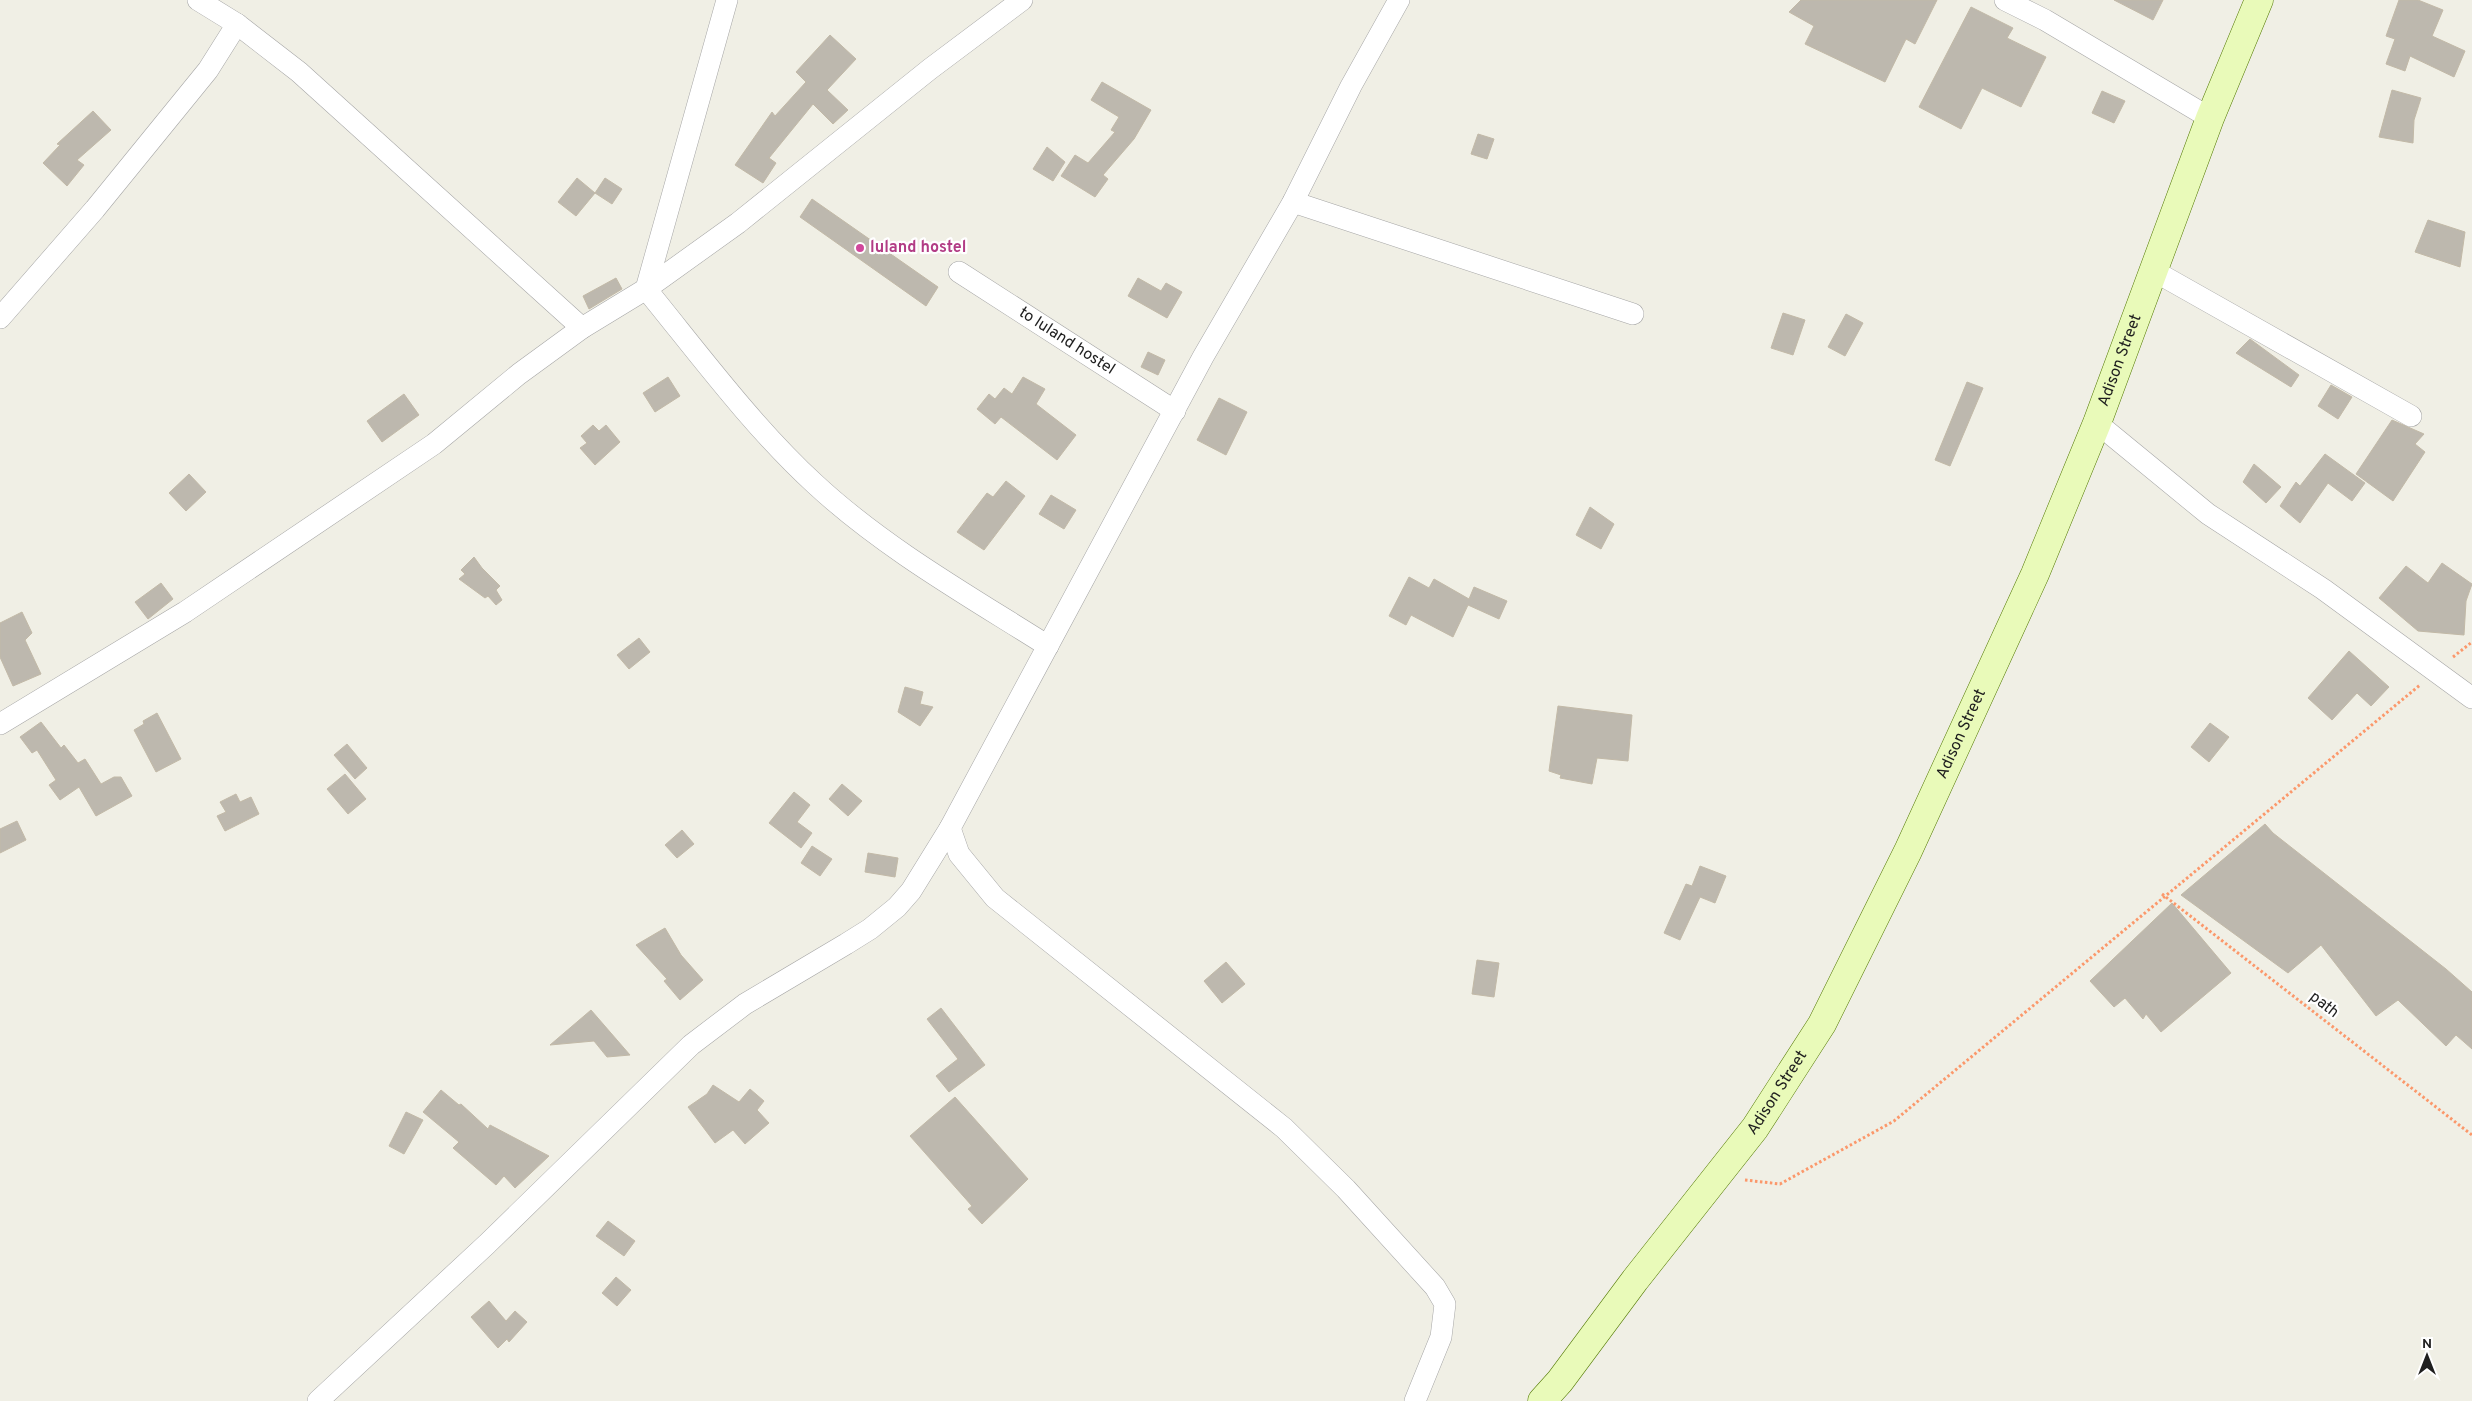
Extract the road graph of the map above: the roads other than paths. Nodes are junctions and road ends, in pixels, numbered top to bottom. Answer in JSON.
{"nodes":[{"id":1,"x":198,"y":0,"type":"edge"},
{"id":2,"x":727,"y":0,"type":"edge"},
{"id":3,"x":1022,"y":0,"type":"edge"},
{"id":4,"x":1399,"y":0,"type":"edge"},
{"id":5,"x":2005,"y":0,"type":"edge"},
{"id":6,"x":2259,"y":0,"type":"edge"},
{"id":7,"x":237,"y":24,"type":"junction"},
{"id":8,"x":2210,"y":118,"type":"junction"},
{"id":9,"x":1293,"y":202,"type":"junction"},
{"id":10,"x":2154,"y":271,"type":"junction"},
{"id":11,"x":959,"y":272,"type":"dead end"},
{"id":12,"x":646,"y":289,"type":"junction"},
{"id":13,"x":1633,"y":314,"type":"dead end"},
{"id":14,"x":0,"y":318,"type":"edge"},
{"id":15,"x":582,"y":328,"type":"junction"},
{"id":16,"x":1174,"y":411,"type":"junction"},
{"id":17,"x":2411,"y":416,"type":"dead end"},
{"id":18,"x":2097,"y":423,"type":"junction"},
{"id":19,"x":1048,"y":646,"type":"junction"},
{"id":20,"x":2472,"y":698,"type":"edge"},
{"id":21,"x":0,"y":724,"type":"edge"},
{"id":22,"x":950,"y":828,"type":"junction"},
{"id":23,"x":318,"y":1401,"type":"edge"},
{"id":24,"x":1415,"y":1401,"type":"edge"},
{"id":25,"x":1542,"y":1401,"type":"edge"}],
"edges":[{"from":1,"to":7,"type":"street"},
{"from":2,"to":12,"type":"street"},
{"from":3,"to":12,"type":"street"},
{"from":4,"to":9,"type":"street"},
{"from":5,"to":8,"type":"street"},
{"from":6,"to":8,"type":"street","name":"Adison Street"},
{"from":7,"to":14,"type":"street"},
{"from":7,"to":15,"type":"street"},
{"from":8,"to":10,"type":"street","name":"Adison Street"},
{"from":9,"to":13,"type":"street"},
{"from":9,"to":16,"type":"street"},
{"from":10,"to":17,"type":"street"},
{"from":10,"to":18,"type":"street","name":"Adison Street"},
{"from":11,"to":16,"type":"street","name":"to luland hostel"},
{"from":12,"to":15,"type":"street"},
{"from":12,"to":19,"type":"street"},
{"from":15,"to":21,"type":"street"},
{"from":16,"to":19,"type":"street"},
{"from":18,"to":20,"type":"street"},
{"from":18,"to":25,"type":"street","name":"Adison Street"},
{"from":19,"to":22,"type":"street"},
{"from":22,"to":23,"type":"street"},
{"from":22,"to":24,"type":"street"}]}
